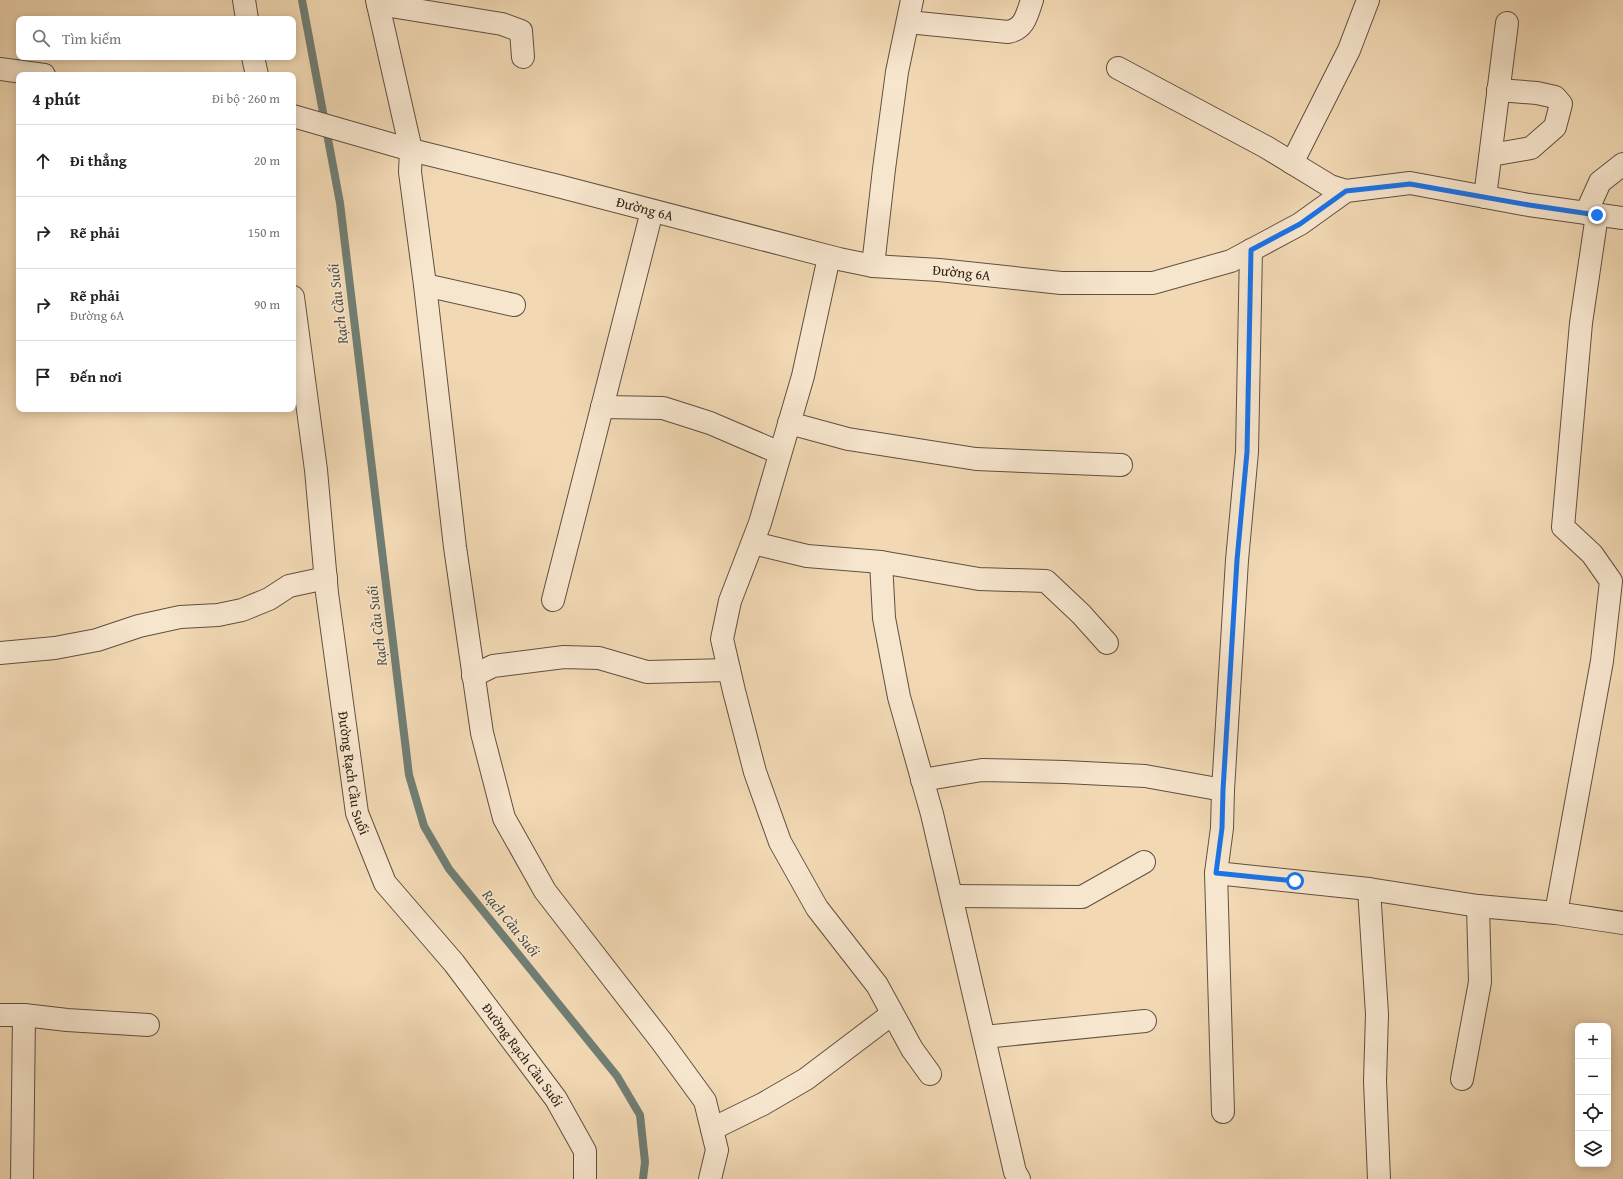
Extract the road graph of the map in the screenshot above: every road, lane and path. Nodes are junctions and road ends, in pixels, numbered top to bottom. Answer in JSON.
{"nodes":[{"id":1,"x":244,"y":0,"type":"edge"},
{"id":2,"x":912,"y":0,"type":"edge"},
{"id":3,"x":1032,"y":0,"type":"edge"},
{"id":4,"x":1368,"y":0,"type":"edge"},
{"id":5,"x":378,"y":2,"type":"edge"},
{"id":6,"x":247,"y":16,"type":"edge"},
{"id":7,"x":908,"y":22,"type":"junction"},
{"id":8,"x":1507,"y":23,"type":"dead end"},
{"id":9,"x":523,"y":56,"type":"dead end"},
{"id":10,"x":254,"y":60,"type":"edge"},
{"id":11,"x":0,"y":68,"type":"edge"},
{"id":12,"x":1118,"y":68,"type":"dead end"},
{"id":13,"x":25,"y":72,"type":"edge"},
{"id":14,"x":256,"y":72,"type":"edge"},
{"id":15,"x":1498,"y":90,"type":"junction"},
{"id":16,"x":296,"y":117,"type":"edge"},
{"id":17,"x":404,"y":148,"type":"junction"},
{"id":18,"x":1491,"y":155,"type":"junction"},
{"id":19,"x":1292,"y":164,"type":"junction"},
{"id":20,"x":1623,"y":164,"type":"edge"},
{"id":21,"x":1346,"y":191,"type":"junction"},
{"id":22,"x":1485,"y":197,"type":"junction"},
{"id":23,"x":652,"y":211,"type":"junction"},
{"id":24,"x":1591,"y":214,"type":"junction"},
{"id":25,"x":1623,"y":218,"type":"edge"},
{"id":26,"x":1251,"y":250,"type":"junction"},
{"id":27,"x":829,"y":257,"type":"junction"},
{"id":28,"x":873,"y":266,"type":"junction"},
{"id":29,"x":425,"y":285,"type":"junction"},
{"id":30,"x":514,"y":305,"type":"dead end"},
{"id":31,"x":296,"y":340,"type":"edge"},
{"id":32,"x":602,"y":407,"type":"junction"},
{"id":33,"x":789,"y":424,"type":"junction"},
{"id":34,"x":780,"y":453,"type":"junction"},
{"id":35,"x":1121,"y":465,"type":"dead end"},
{"id":36,"x":752,"y":544,"type":"junction"},
{"id":37,"x":881,"y":562,"type":"junction"},
{"id":38,"x":326,"y":578,"type":"junction"},
{"id":39,"x":552,"y":600,"type":"dead end"},
{"id":40,"x":1107,"y":642,"type":"dead end"},
{"id":41,"x":0,"y":653,"type":"edge"},
{"id":42,"x":729,"y":670,"type":"junction"},
{"id":43,"x":473,"y":676,"type":"junction"},
{"id":44,"x":922,"y":780,"type":"junction"},
{"id":45,"x":1223,"y":790,"type":"junction"},
{"id":46,"x":1144,"y":862,"type":"dead end"},
{"id":47,"x":1216,"y":873,"type":"junction"},
{"id":48,"x":1369,"y":889,"type":"junction"},
{"id":49,"x":952,"y":896,"type":"junction"},
{"id":50,"x":1478,"y":906,"type":"junction"},
{"id":51,"x":1556,"y":913,"type":"junction"},
{"id":52,"x":1623,"y":923,"type":"edge"},
{"id":53,"x":892,"y":1014,"type":"junction"},
{"id":54,"x":0,"y":1015,"type":"edge"},
{"id":55,"x":24,"y":1015,"type":"junction"},
{"id":56,"x":1145,"y":1021,"type":"dead end"},
{"id":57,"x":148,"y":1025,"type":"dead end"},
{"id":58,"x":984,"y":1037,"type":"junction"},
{"id":59,"x":930,"y":1074,"type":"dead end"},
{"id":60,"x":1462,"y":1079,"type":"dead end"},
{"id":61,"x":1223,"y":1112,"type":"dead end"},
{"id":62,"x":712,"y":1130,"type":"junction"},
{"id":63,"x":22,"y":1179,"type":"edge"},
{"id":64,"x":585,"y":1179,"type":"edge"},
{"id":65,"x":710,"y":1179,"type":"edge"},
{"id":66,"x":1019,"y":1179,"type":"edge"},
{"id":67,"x":1379,"y":1179,"type":"edge"}],
"edges":[{"from":1,"to":6,"type":"street"},
{"from":2,"to":7,"type":"street"},
{"from":3,"to":7,"type":"street"},
{"from":4,"to":19,"type":"street"},
{"from":5,"to":9,"type":"street"},
{"from":5,"to":17,"type":"street"},
{"from":7,"to":28,"type":"street"},
{"from":8,"to":15,"type":"street"},
{"from":10,"to":14,"type":"street"},
{"from":11,"to":13,"type":"street"},
{"from":12,"to":19,"type":"street"},
{"from":15,"to":18,"type":"street"},
{"from":15,"to":18,"type":"street"},
{"from":16,"to":17,"type":"street","name":"Đường 6A"},
{"from":17,"to":23,"type":"street","name":"Đường 6A"},
{"from":17,"to":29,"type":"street"},
{"from":18,"to":22,"type":"street"},
{"from":19,"to":21,"type":"street"},
{"from":20,"to":24,"type":"street"},
{"from":21,"to":22,"type":"street","name":"Đường 6A"},
{"from":21,"to":26,"type":"street","name":"Đường 6A"},
{"from":22,"to":24,"type":"street","name":"Đường 6A"},
{"from":23,"to":27,"type":"street","name":"Đường 6A"},
{"from":23,"to":32,"type":"street"},
{"from":24,"to":25,"type":"street","name":"Đường 6A"},
{"from":24,"to":51,"type":"street"},
{"from":26,"to":28,"type":"street","name":"Đường 6A"},
{"from":26,"to":45,"type":"street"},
{"from":27,"to":28,"type":"street","name":"Đường 6A"},
{"from":27,"to":33,"type":"street"},
{"from":29,"to":30,"type":"street"},
{"from":29,"to":43,"type":"street"},
{"from":31,"to":38,"type":"street","name":"Đường Rạch Cầu Suối"},
{"from":32,"to":34,"type":"street"},
{"from":32,"to":39,"type":"street"},
{"from":33,"to":34,"type":"street"},
{"from":33,"to":35,"type":"street"},
{"from":34,"to":36,"type":"street"},
{"from":36,"to":37,"type":"street"},
{"from":36,"to":42,"type":"street"},
{"from":37,"to":40,"type":"street"},
{"from":37,"to":44,"type":"street"},
{"from":38,"to":41,"type":"street"},
{"from":38,"to":64,"type":"street","name":"Đường Rạch Cầu Suối"},
{"from":42,"to":43,"type":"street"},
{"from":42,"to":53,"type":"street"},
{"from":43,"to":62,"type":"street"},
{"from":44,"to":45,"type":"street"},
{"from":44,"to":49,"type":"street"},
{"from":45,"to":47,"type":"street"},
{"from":46,"to":49,"type":"street"},
{"from":47,"to":48,"type":"street"},
{"from":47,"to":61,"type":"street"},
{"from":48,"to":50,"type":"street"},
{"from":48,"to":67,"type":"street"},
{"from":49,"to":58,"type":"street"},
{"from":50,"to":51,"type":"street"},
{"from":50,"to":60,"type":"street"},
{"from":51,"to":52,"type":"street"},
{"from":53,"to":59,"type":"street"},
{"from":53,"to":62,"type":"street"},
{"from":54,"to":55,"type":"street"},
{"from":55,"to":57,"type":"street"},
{"from":55,"to":63,"type":"street"},
{"from":56,"to":58,"type":"street"},
{"from":58,"to":66,"type":"street"},
{"from":62,"to":65,"type":"street"}]}
